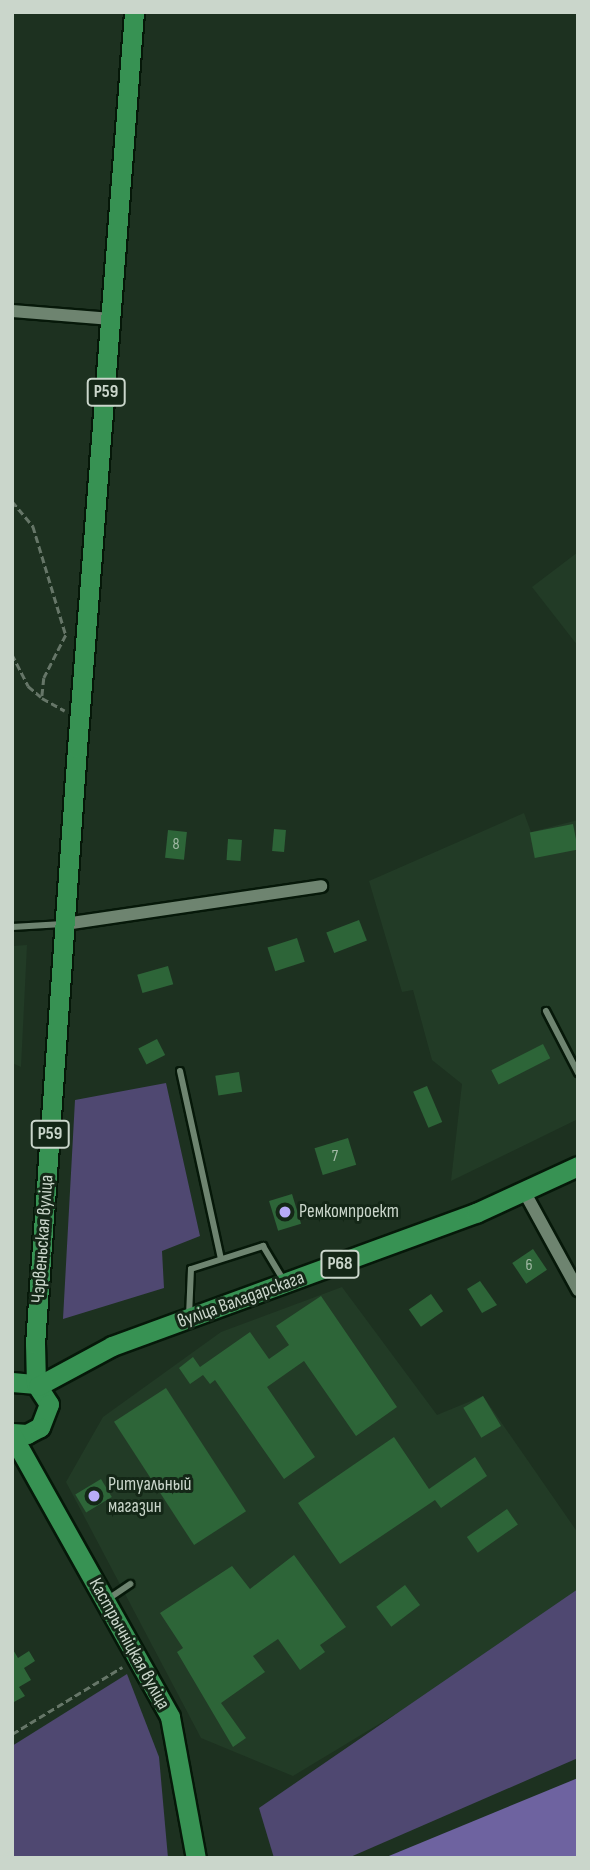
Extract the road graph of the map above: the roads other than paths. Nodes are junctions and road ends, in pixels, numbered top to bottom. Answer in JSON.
{"nodes":[{"id":1,"x":134,"y":12,"type":"edge"},
{"id":2,"x":12,"y":311,"type":"edge"},
{"id":3,"x":112,"y":319,"type":"junction"},
{"id":4,"x":321,"y":886,"type":"dead end"},
{"id":5,"x":65,"y":924,"type":"junction"},
{"id":6,"x":12,"y":928,"type":"edge"},
{"id":7,"x":545,"y":1011,"type":"dead end"},
{"id":8,"x":180,"y":1071,"type":"dead end"},
{"id":9,"x":578,"y":1073,"type":"edge"},
{"id":10,"x":578,"y":1166,"type":"edge"},
{"id":11,"x":524,"y":1193,"type":"junction"},
{"id":12,"x":221,"y":1259,"type":"junction"},
{"id":13,"x":286,"y":1283,"type":"junction"},
{"id":14,"x":578,"y":1290,"type":"edge"},
{"id":15,"x":189,"y":1319,"type":"junction"},
{"id":16,"x":98,"y":1353,"type":"junction"},
{"id":17,"x":26,"y":1383,"type":"edge"},
{"id":18,"x":49,"y":1404,"type":"junction"},
{"id":19,"x":40,"y":1427,"type":"junction"},
{"id":20,"x":12,"y":1434,"type":"edge"},
{"id":21,"x":38,"y":1484,"type":"junction"},
{"id":22,"x":130,"y":1584,"type":"dead end"},
{"id":23,"x":106,"y":1600,"type":"junction"},
{"id":24,"x":196,"y":1858,"type":"edge"}],
"edges":[{"from":1,"to":3,"type":"main road","number":"Р59"},
{"from":2,"to":3,"type":"street"},
{"from":3,"to":5,"type":"main road","number":"Р59"},
{"from":4,"to":5,"type":"street"},
{"from":5,"to":6,"type":"lane"},
{"from":5,"to":17,"type":"main road","name":"Чэрвеньская вуліца","number":"Р59"},
{"from":7,"to":9,"type":"lane"},
{"from":8,"to":12,"type":"lane"},
{"from":10,"to":11,"type":"main road","name":"вуліца Валадарскага","number":"Р68"},
{"from":11,"to":13,"type":"main road","name":"вуліца Валадарскага","number":"Р68"},
{"from":11,"to":14,"type":"street"},
{"from":12,"to":13,"type":"lane"},
{"from":12,"to":15,"type":"lane"},
{"from":13,"to":15,"type":"main road","name":"вуліца Валадарскага","number":"Р68"},
{"from":15,"to":16,"type":"main road","name":"вуліца Валадарскага","number":"Р68"},
{"from":16,"to":17,"type":"main road","name":"вуліца Валадарскага","number":"Р68"},
{"from":16,"to":18,"type":"main road","name":"вуліца Валадарскага","number":"Р68"},
{"from":17,"to":18,"type":"main road"},
{"from":18,"to":19,"type":"main road","number":"Р68"},
{"from":19,"to":20,"type":"main road"},
{"from":19,"to":21,"type":"main road","name":"Кастрычніцкая вуліца","number":"Р68"},
{"from":20,"to":21,"type":"main road","name":"Кастрычніцкая вуліца","number":"Р68"},
{"from":21,"to":23,"type":"main road","name":"Кастрычніцкая вуліца","number":"Р68"},
{"from":22,"to":23,"type":"lane"},
{"from":23,"to":24,"type":"main road","name":"Кастрычніцкая вуліца","number":"Р68"}]}
